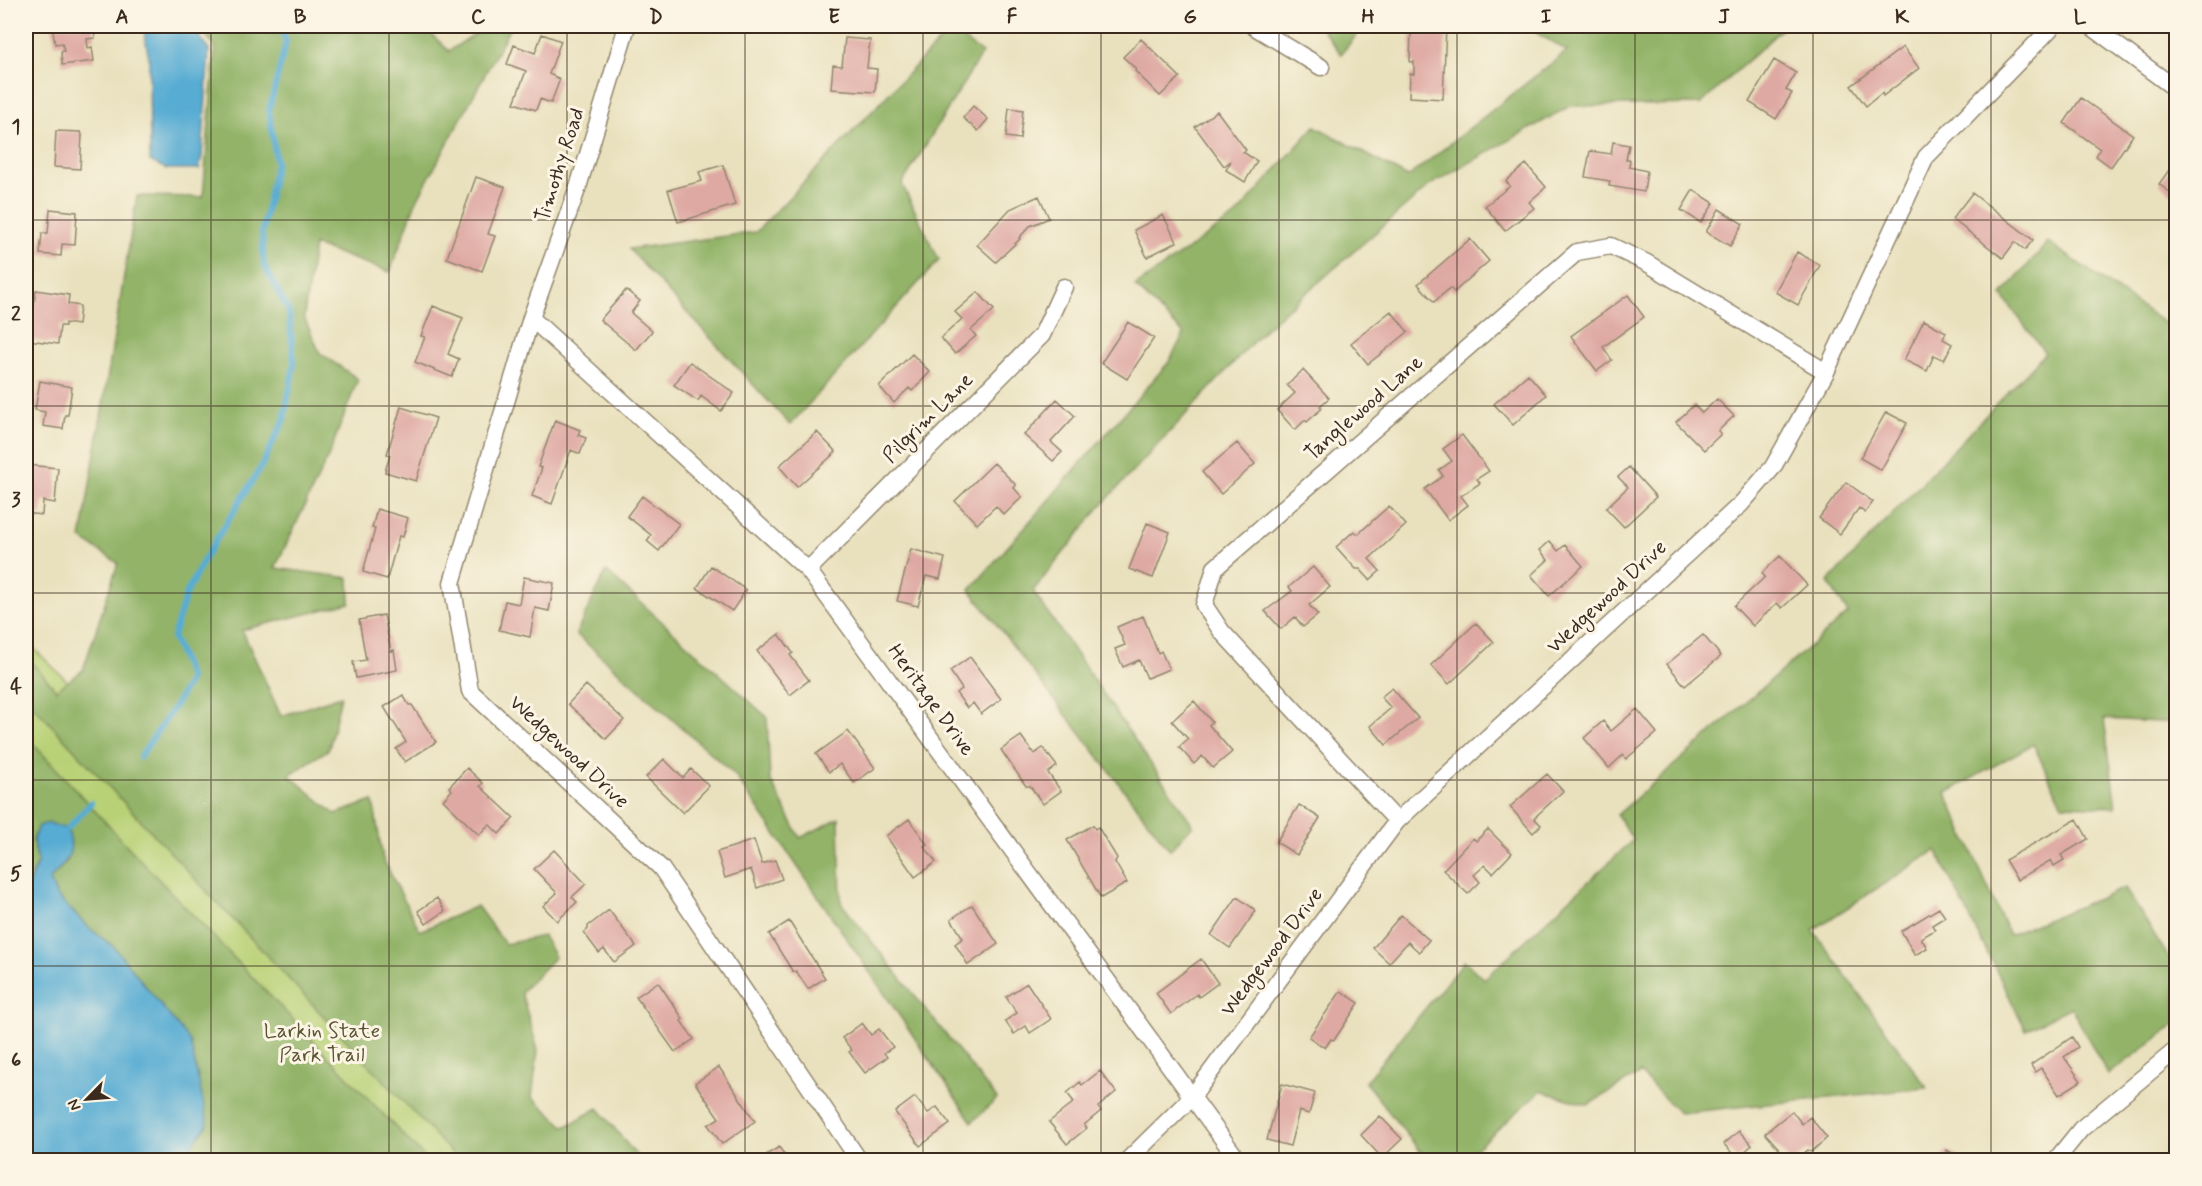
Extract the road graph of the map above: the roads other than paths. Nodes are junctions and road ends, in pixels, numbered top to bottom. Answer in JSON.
{"nodes":[{"id":1,"x":627,"y":26,"type":"edge"},
{"id":2,"x":1253,"y":26,"type":"edge"},
{"id":3,"x":2053,"y":26,"type":"edge"},
{"id":4,"x":2091,"y":26,"type":"edge"},
{"id":5,"x":1321,"y":67,"type":"dead end"},
{"id":6,"x":2176,"y":89,"type":"edge"},
{"id":7,"x":1064,"y":286,"type":"dead end"},
{"id":8,"x":531,"y":318,"type":"junction"},
{"id":9,"x":1826,"y":372,"type":"junction"},
{"id":10,"x":808,"y":570,"type":"junction"},
{"id":11,"x":1398,"y":821,"type":"junction"},
{"id":12,"x":2176,"y":1050,"type":"edge"},
{"id":13,"x":1192,"y":1096,"type":"junction"},
{"id":14,"x":859,"y":1161,"type":"edge"},
{"id":15,"x":1128,"y":1161,"type":"edge"},
{"id":16,"x":1238,"y":1161,"type":"edge"},
{"id":17,"x":2056,"y":1161,"type":"edge"}],
"edges":[{"from":1,"to":8,"type":"street","name":"Timothy Road"},
{"from":2,"to":5,"type":"street"},
{"from":3,"to":9,"type":"street","name":"Wedgewood Drive"},
{"from":4,"to":6,"type":"street"},
{"from":7,"to":10,"type":"street","name":"Pilgrim Lane"},
{"from":8,"to":10,"type":"street","name":"Heritage Drive"},
{"from":8,"to":14,"type":"street","name":"Wedgewood Drive"},
{"from":9,"to":11,"type":"street","name":"Wedgewood Drive"},
{"from":9,"to":11,"type":"street","name":"Tanglewood Lane"},
{"from":10,"to":13,"type":"street","name":"Heritage Drive"},
{"from":11,"to":13,"type":"street","name":"Wedgewood Drive"},
{"from":12,"to":17,"type":"street"},
{"from":13,"to":15,"type":"street","name":"Wedgewood Drive"},
{"from":13,"to":16,"type":"street","name":"Heritage Drive"}]}
